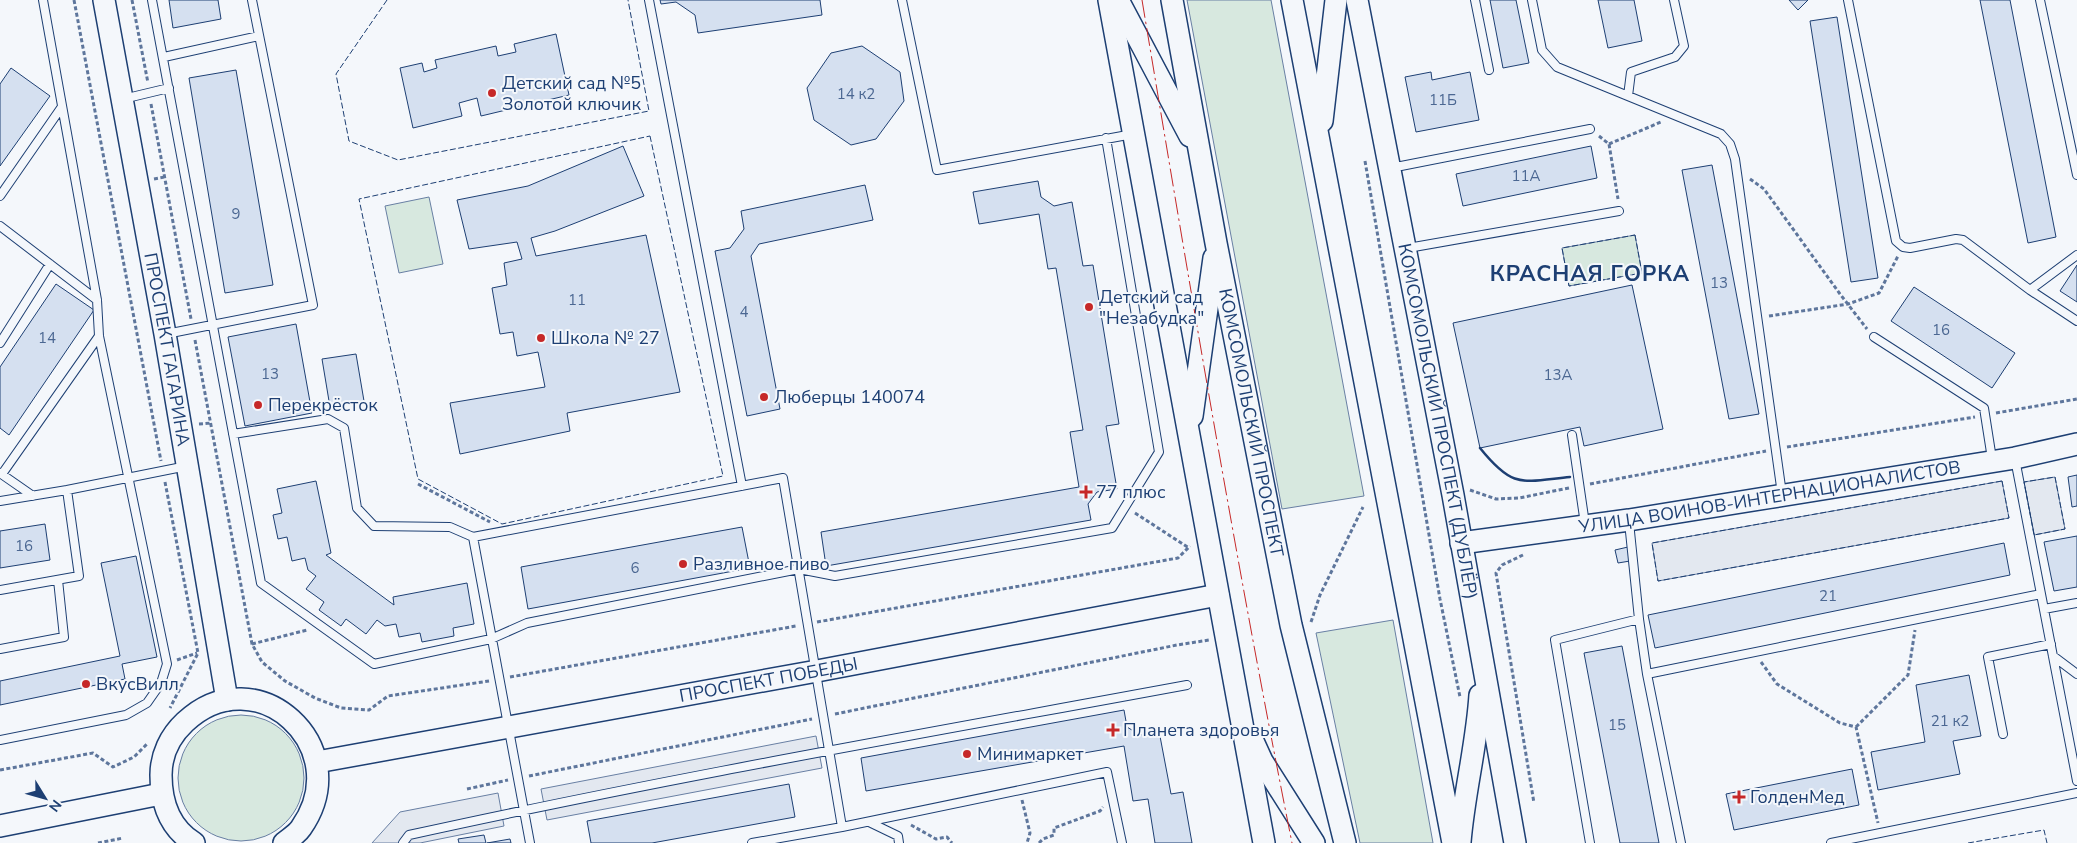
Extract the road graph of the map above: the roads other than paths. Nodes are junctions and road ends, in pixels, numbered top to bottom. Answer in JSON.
{"nodes":[{"id":1,"x":43,"y":0,"type":"edge"},
{"id":2,"x":104,"y":0,"type":"edge"},
{"id":3,"x":152,"y":0,"type":"edge"},
{"id":4,"x":252,"y":0,"type":"edge"},
{"id":5,"x":649,"y":0,"type":"edge"},
{"id":6,"x":902,"y":0,"type":"edge"},
{"id":7,"x":1109,"y":0,"type":"edge"},
{"id":8,"x":1118,"y":0,"type":"edge"},
{"id":9,"x":1172,"y":0,"type":"edge"},
{"id":10,"x":1292,"y":0,"type":"edge"},
{"id":11,"x":1336,"y":0,"type":"edge"},
{"id":12,"x":1357,"y":0,"type":"edge"},
{"id":13,"x":1475,"y":0,"type":"edge"},
{"id":14,"x":1532,"y":0,"type":"edge"},
{"id":15,"x":1674,"y":0,"type":"edge"},
{"id":16,"x":1848,"y":0,"type":"edge"},
{"id":17,"x":2040,"y":0,"type":"edge"},
{"id":18,"x":259,"y":36,"type":"junction"},
{"id":19,"x":164,"y":56,"type":"junction"},
{"id":20,"x":1488,"y":70,"type":"dead end"},
{"id":21,"x":169,"y":88,"type":"junction"},
{"id":22,"x":1628,"y":96,"type":"junction"},
{"id":23,"x":122,"y":99,"type":"junction"},
{"id":24,"x":61,"y":108,"type":"junction"},
{"id":25,"x":1590,"y":130,"type":"road end"},
{"id":26,"x":1134,"y":133,"type":"junction"},
{"id":27,"x":1106,"y":138,"type":"junction"},
{"id":28,"x":1319,"y":143,"type":"junction"},
{"id":29,"x":1200,"y":154,"type":"junction"},
{"id":30,"x":1390,"y":166,"type":"junction"},
{"id":31,"x":2077,"y":175,"type":"edge"},
{"id":32,"x":0,"y":196,"type":"edge"},
{"id":33,"x":1619,"y":211,"type":"road end"},
{"id":34,"x":0,"y":226,"type":"edge"},
{"id":35,"x":1216,"y":243,"type":"junction"},
{"id":36,"x":1406,"y":249,"type":"junction"},
{"id":37,"x":2077,"y":255,"type":"edge"},
{"id":38,"x":50,"y":264,"type":"junction"},
{"id":39,"x":2030,"y":290,"type":"junction"},
{"id":40,"x":97,"y":300,"type":"junction"},
{"id":41,"x":2077,"y":321,"type":"edge"},
{"id":42,"x":212,"y":325,"type":"junction"},
{"id":43,"x":165,"y":334,"type":"junction"},
{"id":44,"x":99,"y":336,"type":"junction"},
{"id":45,"x":1874,"y":337,"type":"road end"},
{"id":46,"x":0,"y":343,"type":"edge"},
{"id":47,"x":233,"y":434,"type":"junction"},
{"id":48,"x":1189,"y":435,"type":"junction"},
{"id":49,"x":1572,"y":435,"type":"dead end"},
{"id":50,"x":2077,"y":444,"type":"edge"},
{"id":51,"x":2015,"y":458,"type":"junction"},
{"id":52,"x":1992,"y":462,"type":"junction"},
{"id":53,"x":187,"y":466,"type":"junction"},
{"id":54,"x":1,"y":473,"type":"edge"},
{"id":55,"x":128,"y":478,"type":"junction"},
{"id":56,"x":742,"y":486,"type":"junction"},
{"id":57,"x":66,"y":490,"type":"junction"},
{"id":58,"x":33,"y":496,"type":"junction"},
{"id":59,"x":1782,"y":496,"type":"junction"},
{"id":60,"x":0,"y":501,"type":"edge"},
{"id":61,"x":1629,"y":520,"type":"junction"},
{"id":62,"x":1585,"y":526,"type":"junction"},
{"id":63,"x":473,"y":537,"type":"junction"},
{"id":64,"x":1461,"y":543,"type":"junction"},
{"id":65,"x":799,"y":569,"type":"junction"},
{"id":66,"x":58,"y":580,"type":"junction"},
{"id":67,"x":0,"y":590,"type":"edge"},
{"id":68,"x":2041,"y":594,"type":"junction"},
{"id":69,"x":1218,"y":595,"type":"junction"},
{"id":70,"x":2077,"y":603,"type":"edge"},
{"id":71,"x":2044,"y":609,"type":"junction"},
{"id":72,"x":1639,"y":619,"type":"junction"},
{"id":73,"x":491,"y":639,"type":"junction"},
{"id":74,"x":2051,"y":644,"type":"junction"},
{"id":75,"x":0,"y":649,"type":"edge"},
{"id":76,"x":2053,"y":656,"type":"junction"},
{"id":77,"x":1483,"y":657,"type":"junction"},
{"id":78,"x":817,"y":671,"type":"junction"},
{"id":79,"x":1647,"y":674,"type":"junction"},
{"id":80,"x":2077,"y":674,"type":"edge"},
{"id":81,"x":1186,"y":685,"type":"dead end"},
{"id":82,"x":227,"y":700,"type":"junction"},
{"id":83,"x":1240,"y":714,"type":"junction"},
{"id":84,"x":507,"y":727,"type":"junction"},
{"id":85,"x":2003,"y":734,"type":"dead end"},
{"id":86,"x":0,"y":740,"type":"edge"},
{"id":87,"x":830,"y":750,"type":"junction"},
{"id":88,"x":2075,"y":758,"type":"edge"},
{"id":89,"x":317,"y":762,"type":"junction"},
{"id":90,"x":2077,"y":781,"type":"edge"},
{"id":91,"x":2077,"y":793,"type":"edge"},
{"id":92,"x":161,"y":794,"type":"junction"},
{"id":93,"x":523,"y":810,"type":"junction"},
{"id":94,"x":869,"y":822,"type":"junction"},
{"id":95,"x":0,"y":826,"type":"edge"},
{"id":96,"x":842,"y":827,"type":"junction"},
{"id":97,"x":194,"y":843,"type":"edge"},
{"id":98,"x":284,"y":843,"type":"edge"},
{"id":99,"x":403,"y":843,"type":"edge"},
{"id":100,"x":530,"y":843,"type":"edge"},
{"id":101,"x":752,"y":843,"type":"edge"},
{"id":102,"x":899,"y":843,"type":"edge"},
{"id":103,"x":1122,"y":843,"type":"edge"},
{"id":104,"x":1264,"y":843,"type":"edge"},
{"id":105,"x":1314,"y":843,"type":"edge"},
{"id":106,"x":1345,"y":843,"type":"edge"},
{"id":107,"x":1453,"y":843,"type":"edge"},
{"id":108,"x":1460,"y":843,"type":"edge"},
{"id":109,"x":1515,"y":843,"type":"edge"},
{"id":110,"x":1590,"y":843,"type":"edge"},
{"id":111,"x":1681,"y":843,"type":"edge"},
{"id":112,"x":1831,"y":843,"type":"edge"}],
"edges":[{"from":1,"to":24,"type":"lane"},
{"from":2,"to":23,"type":"street","name":"ПРОСПЕКТ ГАГАРИНА"},
{"from":3,"to":19,"type":"lane"},
{"from":4,"to":18,"type":"lane"},
{"from":5,"to":56,"type":"lane"},
{"from":6,"to":27,"type":"lane"},
{"from":7,"to":26,"type":"street"},
{"from":8,"to":29,"type":"street"},
{"from":9,"to":29,"type":"street","name":"КОМСОМОЛЬСКИЙ ПРОСПЕКТ"},
{"from":10,"to":28,"type":"street"},
{"from":11,"to":28,"type":"street"},
{"from":12,"to":30,"type":"street","name":"КОМСОМОЛЬСКИЙ ПРОСПЕКТ (ДУБЛЁР)"},
{"from":13,"to":20,"type":"lane"},
{"from":14,"to":22,"type":"lane"},
{"from":15,"to":22,"type":"lane"},
{"from":16,"to":39,"type":"lane"},
{"from":17,"to":31,"type":"lane"},
{"from":18,"to":19,"type":"lane"},
{"from":18,"to":42,"type":"lane"},
{"from":19,"to":21,"type":"lane"},
{"from":21,"to":23,"type":"lane"},
{"from":21,"to":42,"type":"lane"},
{"from":22,"to":59,"type":"lane"},
{"from":23,"to":43,"type":"street","name":"ПРОСПЕКТ ГАГАРИНА"},
{"from":24,"to":32,"type":"lane"},
{"from":24,"to":40,"type":"lane"},
{"from":25,"to":30,"type":"lane"},
{"from":26,"to":27,"type":"lane"},
{"from":26,"to":48,"type":"street"},
{"from":27,"to":65,"type":"lane"},
{"from":28,"to":107,"type":"street"},
{"from":29,"to":35,"type":"street","name":"КОМСОМОЛЬСКИЙ ПРОСПЕКТ"},
{"from":30,"to":36,"type":"street","name":"КОМСОМОЛЬСКИЙ ПРОСПЕКТ (ДУБЛЁР)"},
{"from":33,"to":36,"type":"lane"},
{"from":34,"to":38,"type":"lane"},
{"from":35,"to":48,"type":"street"},
{"from":35,"to":106,"type":"street","name":"КОМСОМОЛЬСКИЙ ПРОСПЕКТ"},
{"from":36,"to":64,"type":"street","name":"КОМСОМОЛЬСКИЙ ПРОСПЕКТ (ДУБЛЁР)"},
{"from":37,"to":39,"type":"lane"},
{"from":38,"to":40,"type":"lane"},
{"from":38,"to":46,"type":"lane"},
{"from":39,"to":41,"type":"lane"},
{"from":40,"to":44,"type":"lane"},
{"from":42,"to":43,"type":"lane"},
{"from":42,"to":47,"type":"lane"},
{"from":43,"to":53,"type":"street","name":"ПРОСПЕКТ ГАГАРИНА"},
{"from":44,"to":54,"type":"lane"},
{"from":44,"to":55,"type":"lane"},
{"from":45,"to":52,"type":"lane"},
{"from":47,"to":63,"type":"lane"},
{"from":47,"to":73,"type":"lane"},
{"from":48,"to":69,"type":"street"},
{"from":49,"to":62,"type":"lane"},
{"from":50,"to":51,"type":"street","name":"УЛИЦА ВОИНОВ-ИНТЕРНАЦИОНАЛИСТОВ"},
{"from":51,"to":52,"type":"street","name":"УЛИЦА ВОИНОВ-ИНТЕРНАЦИОНАЛИСТОВ"},
{"from":51,"to":68,"type":"lane"},
{"from":52,"to":59,"type":"street","name":"УЛИЦА ВОИНОВ-ИНТЕРНАЦИОНАЛИСТОВ"},
{"from":53,"to":55,"type":"lane"},
{"from":53,"to":82,"type":"street","name":"ПРОСПЕКТ ГАГАРИНА"},
{"from":54,"to":58,"type":"lane"},
{"from":55,"to":57,"type":"lane"},
{"from":55,"to":86,"type":"lane"},
{"from":56,"to":63,"type":"lane"},
{"from":56,"to":65,"type":"lane"},
{"from":57,"to":58,"type":"lane"},
{"from":57,"to":66,"type":"lane"},
{"from":58,"to":60,"type":"lane"},
{"from":59,"to":61,"type":"street","name":"УЛИЦА ВОИНОВ-ИНТЕРНАЦИОНАЛИСТОВ"},
{"from":61,"to":62,"type":"street","name":"УЛИЦА ВОИНОВ-ИНТЕРНАЦИОНАЛИСТОВ"},
{"from":61,"to":72,"type":"lane"},
{"from":62,"to":64,"type":"street","name":"УЛИЦА ВОИНОВ-ИНТЕРНАЦИОНАЛИСТОВ"},
{"from":63,"to":73,"type":"lane"},
{"from":64,"to":77,"type":"street","name":"КОМСОМОЛЬСКИЙ ПРОСПЕКТ (ДУБЛЁР)"},
{"from":65,"to":73,"type":"lane"},
{"from":65,"to":78,"type":"lane"},
{"from":66,"to":67,"type":"lane"},
{"from":66,"to":75,"type":"lane"},
{"from":68,"to":71,"type":"lane"},
{"from":68,"to":79,"type":"lane"},
{"from":69,"to":78,"type":"street","name":"ПРОСПЕКТ ПОБЕДЫ"},
{"from":69,"to":83,"type":"street"},
{"from":70,"to":71,"type":"lane"},
{"from":71,"to":74,"type":"lane"},
{"from":72,"to":79,"type":"lane"},
{"from":72,"to":110,"type":"lane"},
{"from":73,"to":84,"type":"lane"},
{"from":74,"to":76,"type":"lane"},
{"from":74,"to":85,"type":"lane"},
{"from":76,"to":80,"type":"lane"},
{"from":76,"to":88,"type":"lane"},
{"from":77,"to":108,"type":"street"},
{"from":77,"to":109,"type":"street","name":"КОМСОМОЛЬСКИЙ ПРОСПЕКТ (ДУБЛЁР)"},
{"from":78,"to":84,"type":"street","name":"ПРОСПЕКТ ПОБЕДЫ"},
{"from":78,"to":87,"type":"lane"},
{"from":79,"to":111,"type":"lane"},
{"from":81,"to":87,"type":"lane"},
{"from":82,"to":89,"type":"street"},
{"from":82,"to":92,"type":"street"},
{"from":83,"to":104,"type":"street"},
{"from":83,"to":105,"type":"street"},
{"from":84,"to":89,"type":"street","name":"ПРОСПЕКТ ПОБЕДЫ"},
{"from":84,"to":93,"type":"lane"},
{"from":87,"to":93,"type":"lane"},
{"from":87,"to":96,"type":"lane"},
{"from":88,"to":90,"type":"lane"},
{"from":89,"to":98,"type":"street"},
{"from":91,"to":112,"type":"lane"},
{"from":92,"to":95,"type":"street"},
{"from":92,"to":97,"type":"street"},
{"from":93,"to":99,"type":"lane"},
{"from":93,"to":100,"type":"lane"},
{"from":94,"to":96,"type":"lane"},
{"from":94,"to":102,"type":"lane"},
{"from":94,"to":103,"type":"lane"},
{"from":96,"to":101,"type":"lane"}]}
